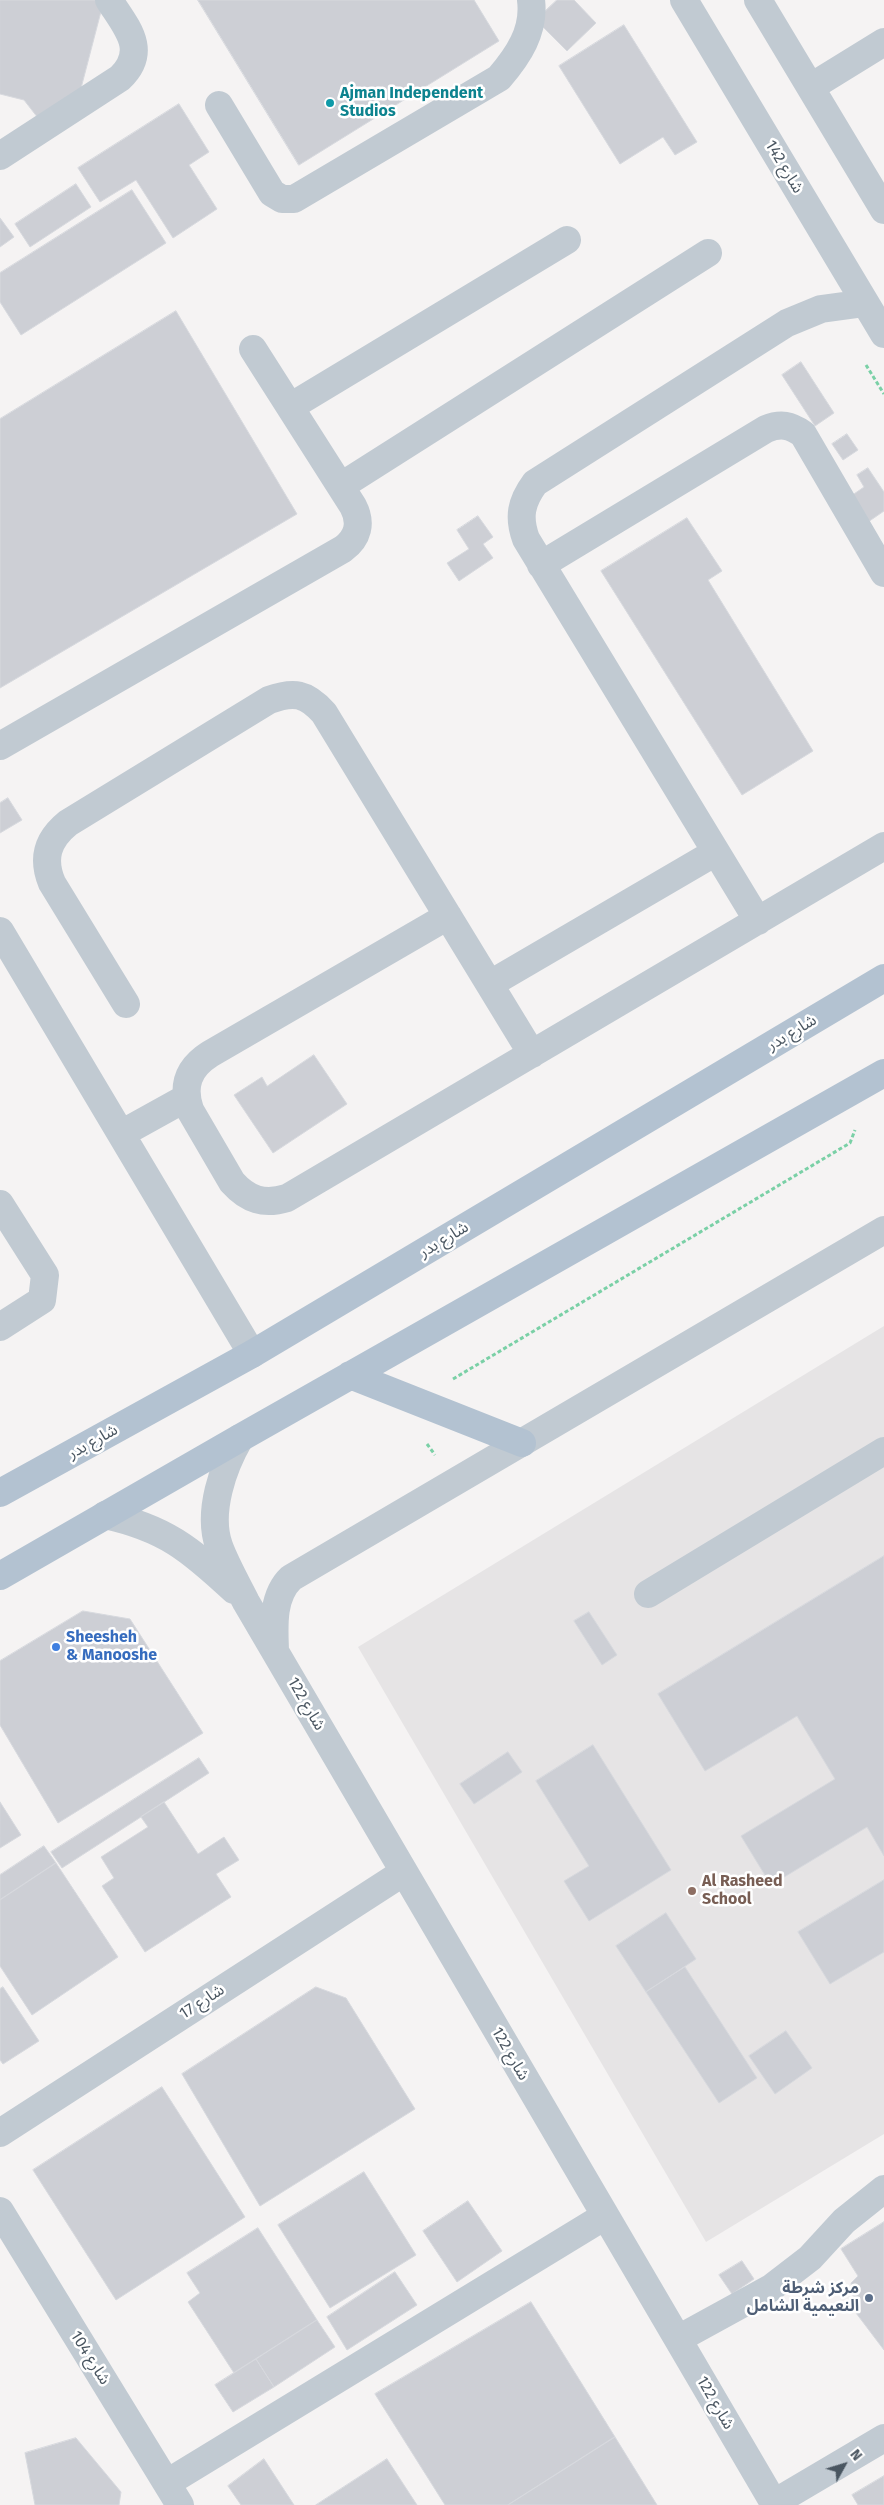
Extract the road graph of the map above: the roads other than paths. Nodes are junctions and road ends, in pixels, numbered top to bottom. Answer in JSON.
{"nodes":[{"id":1,"x":109,"y":0,"type":"edge"},
{"id":2,"x":531,"y":0,"type":"edge"},
{"id":3,"x":684,"y":0,"type":"edge"},
{"id":4,"x":758,"y":0,"type":"edge"},
{"id":5,"x":884,"y":42,"type":"edge"},
{"id":6,"x":811,"y":87,"type":"junction"},
{"id":7,"x":219,"y":104,"type":"dead end"},
{"id":8,"x":0,"y":156,"type":"edge"},
{"id":9,"x":884,"y":210,"type":"edge"},
{"id":10,"x":567,"y":240,"type":"dead end"},
{"id":11,"x":708,"y":253,"type":"dead end"},
{"id":12,"x":866,"y":303,"type":"junction"},
{"id":13,"x":884,"y":334,"type":"edge"},
{"id":14,"x":253,"y":349,"type":"dead end"},
{"id":15,"x":290,"y":407,"type":"junction"},
{"id":16,"x":341,"y":486,"type":"junction"},
{"id":17,"x":542,"y":565,"type":"junction"},
{"id":18,"x":884,"y":573,"type":"edge"},
{"id":19,"x":0,"y":746,"type":"edge"},
{"id":20,"x":884,"y":846,"type":"edge"},
{"id":21,"x":716,"y":852,"type":"junction"},
{"id":22,"x":448,"y":916,"type":"junction"},
{"id":23,"x":758,"y":920,"type":"junction"},
{"id":24,"x":0,"y":931,"type":"edge"},
{"id":25,"x":884,"y":978,"type":"edge"},
{"id":26,"x":490,"y":984,"type":"junction"},
{"id":27,"x":126,"y":1004,"type":"dead end"},
{"id":28,"x":532,"y":1054,"type":"junction"},
{"id":29,"x":874,"y":1079,"type":"edge"},
{"id":30,"x":186,"y":1098,"type":"junction"},
{"id":31,"x":122,"y":1134,"type":"junction"},
{"id":32,"x":0,"y":1204,"type":"edge"},
{"id":33,"x":884,"y":1230,"type":"edge"},
{"id":34,"x":0,"y":1328,"type":"edge"},
{"id":35,"x":252,"y":1354,"type":"junction"},
{"id":36,"x":350,"y":1375,"type":"junction"},
{"id":37,"x":240,"y":1438,"type":"junction"},
{"id":38,"x":522,"y":1443,"type":"junction"},
{"id":39,"x":884,"y":1451,"type":"edge"},
{"id":40,"x":0,"y":1493,"type":"edge"},
{"id":41,"x":104,"y":1515,"type":"junction"},
{"id":42,"x":0,"y":1576,"type":"edge"},
{"id":43,"x":648,"y":1594,"type":"dead end"},
{"id":44,"x":246,"y":1602,"type":"junction"},
{"id":45,"x":275,"y":1650,"type":"junction"},
{"id":46,"x":404,"y":1872,"type":"junction"},
{"id":47,"x":3,"y":2123,"type":"edge"},
{"id":48,"x":884,"y":2189,"type":"edge"},
{"id":49,"x":0,"y":2211,"type":"edge"},
{"id":50,"x":605,"y":2216,"type":"junction"},
{"id":51,"x":678,"y":2339,"type":"junction"},
{"id":52,"x":884,"y":2438,"type":"edge"},
{"id":53,"x":174,"y":2494,"type":"edge"},
{"id":54,"x":774,"y":2504,"type":"edge"}],
"edges":[{"from":1,"to":8,"type":"street"},
{"from":2,"to":7,"type":"street"},
{"from":3,"to":12,"type":"street","name":"شارع 142"},
{"from":4,"to":6,"type":"street"},
{"from":5,"to":6,"type":"street"},
{"from":6,"to":9,"type":"street"},
{"from":10,"to":15,"type":"street"},
{"from":11,"to":16,"type":"street"},
{"from":12,"to":13,"type":"street","name":"شارع 142"},
{"from":12,"to":17,"type":"street"},
{"from":14,"to":15,"type":"street"},
{"from":15,"to":16,"type":"street"},
{"from":16,"to":19,"type":"street"},
{"from":17,"to":18,"type":"street"},
{"from":17,"to":21,"type":"street"},
{"from":20,"to":23,"type":"street"},
{"from":21,"to":23,"type":"street"},
{"from":21,"to":26,"type":"street"},
{"from":22,"to":26,"type":"street"},
{"from":22,"to":27,"type":"street"},
{"from":22,"to":30,"type":"street"},
{"from":23,"to":28,"type":"street"},
{"from":24,"to":31,"type":"street"},
{"from":25,"to":35,"type":"main road","name":"شارع بدر"},
{"from":26,"to":28,"type":"street"},
{"from":28,"to":30,"type":"street"},
{"from":29,"to":36,"type":"main road"},
{"from":30,"to":31,"type":"street"},
{"from":31,"to":35,"type":"street"},
{"from":32,"to":34,"type":"street"},
{"from":33,"to":38,"type":"street"},
{"from":35,"to":40,"type":"main road","name":"شارع بدر"},
{"from":36,"to":37,"type":"main road"},
{"from":36,"to":38,"type":"main road"},
{"from":37,"to":41,"type":"main road"},
{"from":37,"to":44,"type":"street","name":"شارع 122"},
{"from":38,"to":45,"type":"street"},
{"from":39,"to":43,"type":"street"},
{"from":41,"to":42,"type":"main road"},
{"from":41,"to":44,"type":"street","name":"شارع 122"},
{"from":44,"to":45,"type":"street","name":"شارع 122"},
{"from":45,"to":46,"type":"street","name":"شارع 122"},
{"from":46,"to":47,"type":"street","name":"شارع 17"},
{"from":46,"to":50,"type":"street","name":"شارع 122"},
{"from":48,"to":51,"type":"street"},
{"from":49,"to":53,"type":"street","name":"شارع 104"},
{"from":50,"to":51,"type":"street","name":"شارع 122"},
{"from":50,"to":53,"type":"street"},
{"from":51,"to":54,"type":"street","name":"شارع 122"},
{"from":52,"to":54,"type":"street"}]}
